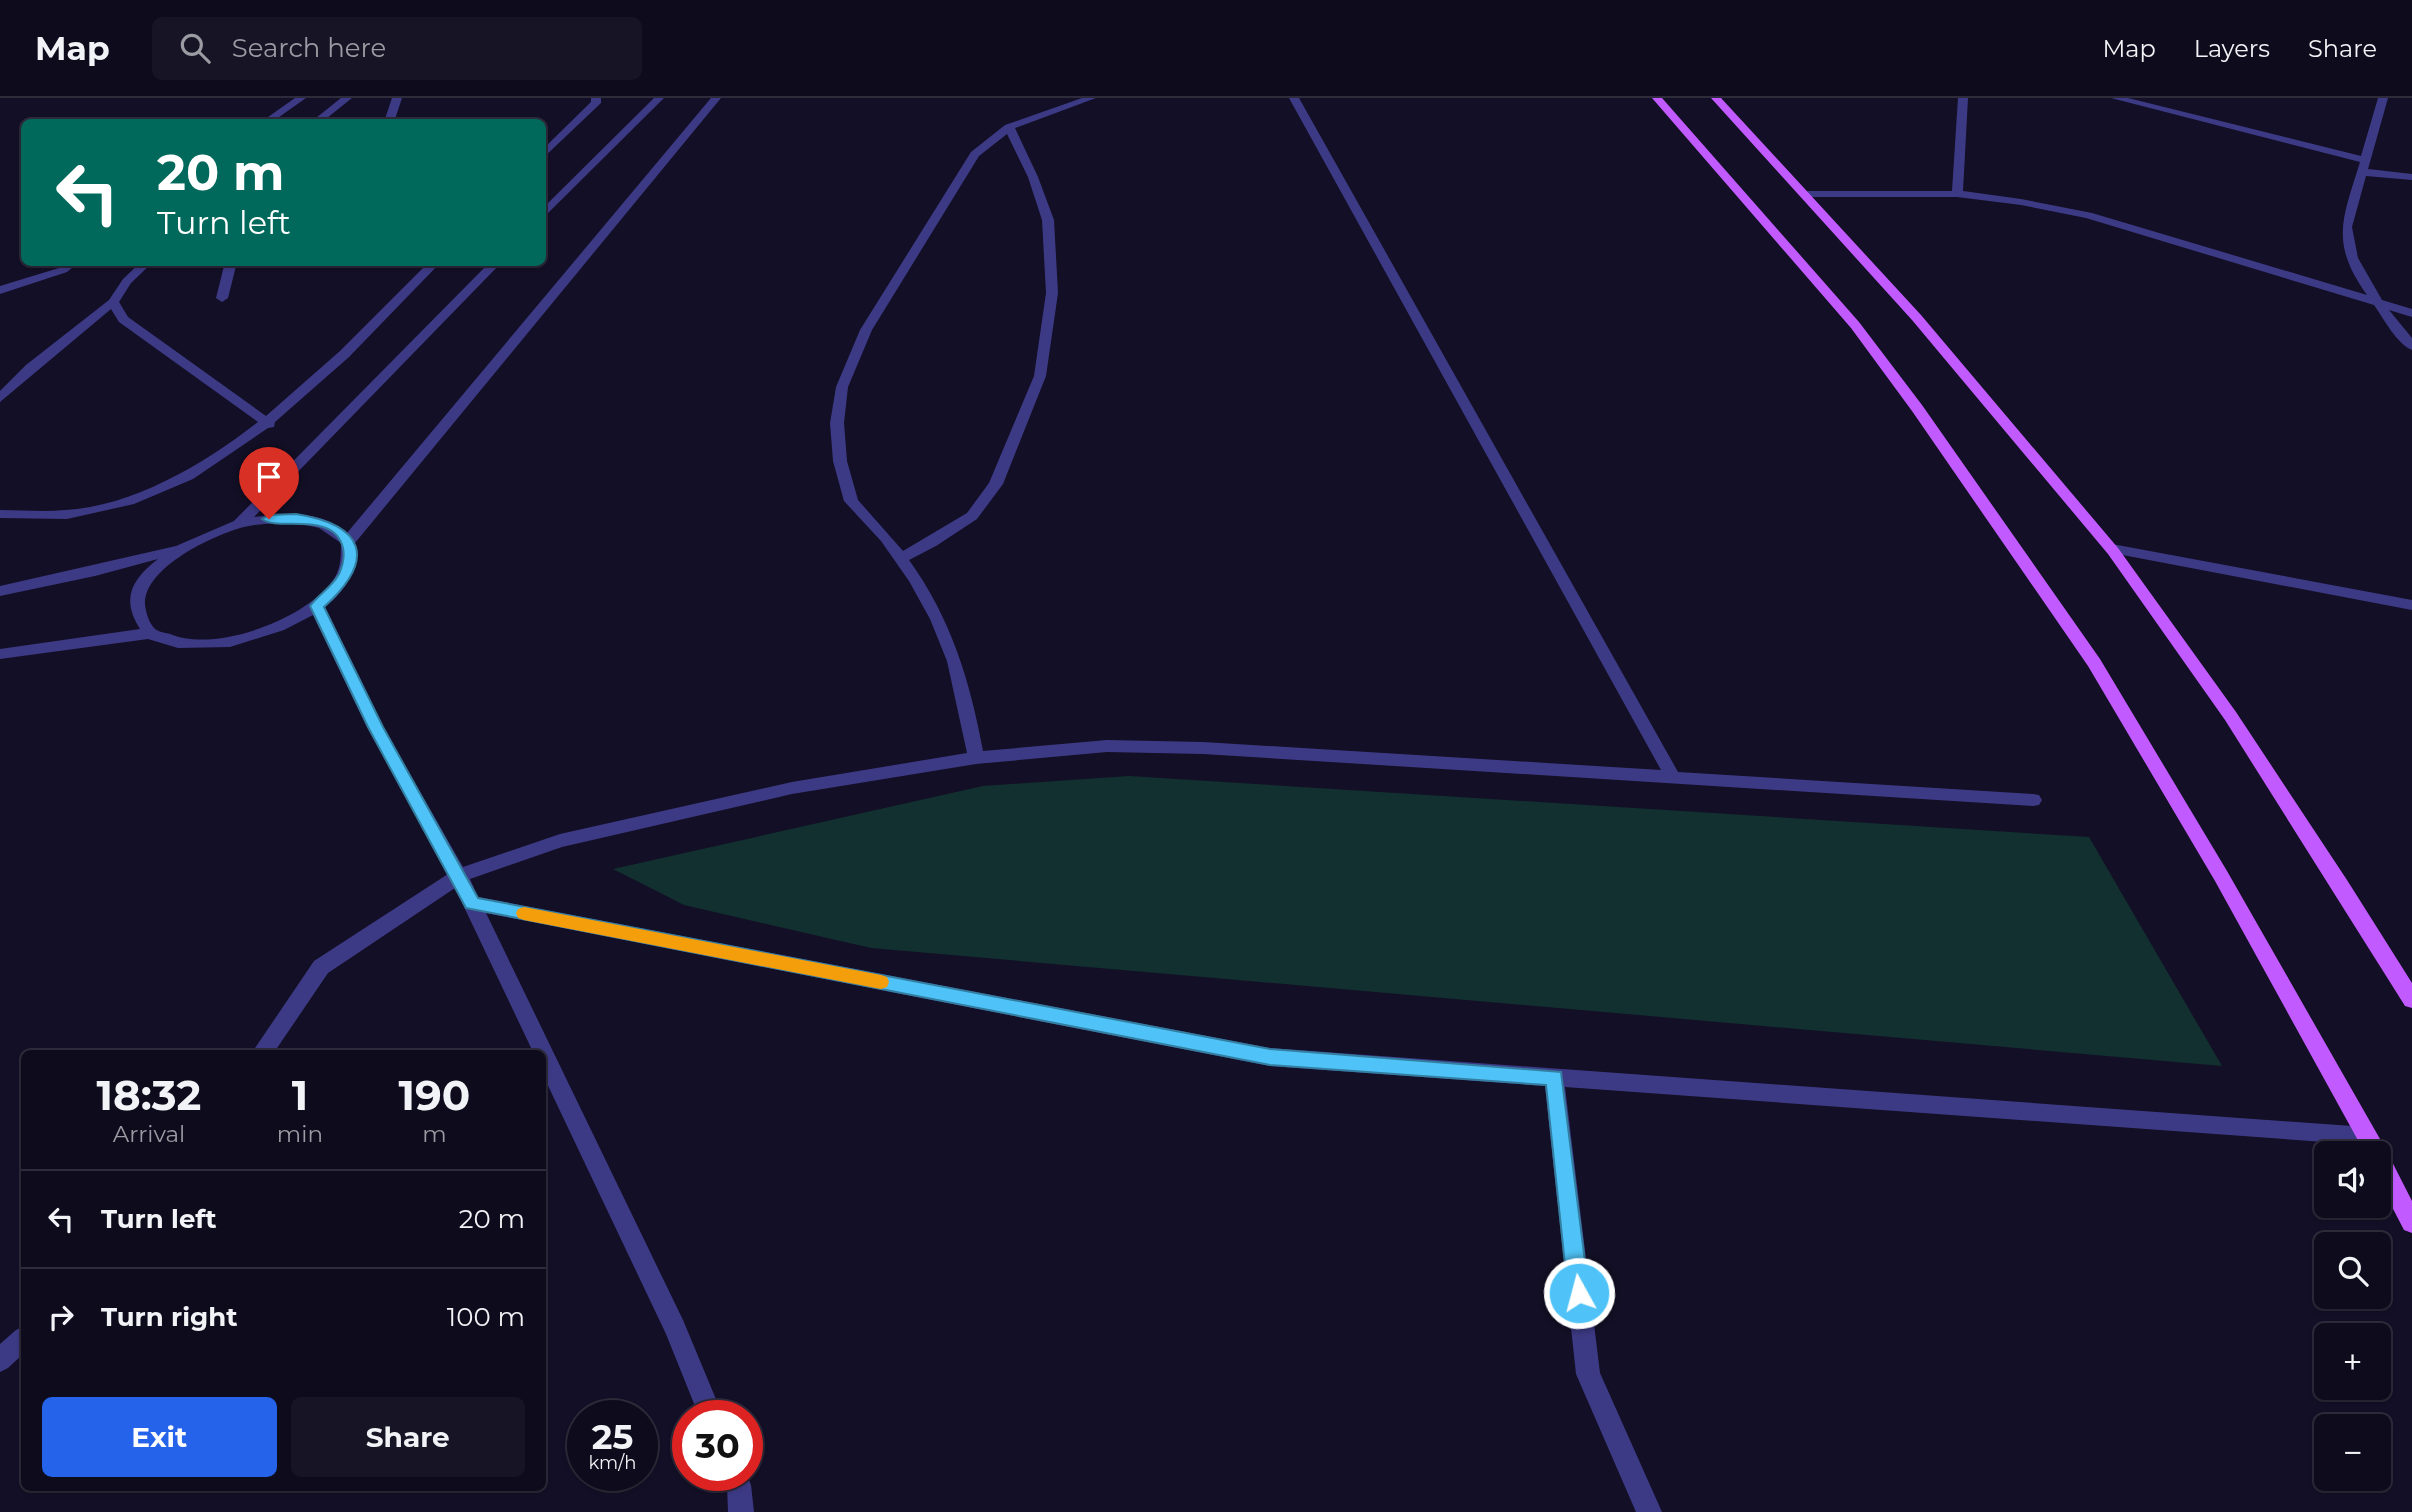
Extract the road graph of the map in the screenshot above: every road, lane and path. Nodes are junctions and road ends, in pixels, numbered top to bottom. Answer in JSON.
{"nodes":[{"id":1,"x":301,"y":98,"type":"edge"},
{"id":2,"x":347,"y":98,"type":"edge"},
{"id":3,"x":397,"y":98,"type":"edge"},
{"id":4,"x":596,"y":98,"type":"edge"},
{"id":5,"x":659,"y":98,"type":"edge"},
{"id":6,"x":716,"y":98,"type":"edge"},
{"id":7,"x":1091,"y":98,"type":"edge"},
{"id":8,"x":1294,"y":98,"type":"edge"},
{"id":9,"x":1657,"y":98,"type":"edge"},
{"id":10,"x":1716,"y":98,"type":"edge"},
{"id":11,"x":1963,"y":98,"type":"edge"},
{"id":12,"x":2116,"y":98,"type":"edge"},
{"id":13,"x":2383,"y":98,"type":"edge"},
{"id":14,"x":270,"y":119,"type":"edge"},
{"id":15,"x":321,"y":119,"type":"edge"},
{"id":16,"x":390,"y":119,"type":"edge"},
{"id":17,"x":1009,"y":127,"type":"junction"},
{"id":18,"x":546,"y":152,"type":"edge"},
{"id":19,"x":2364,"y":166,"type":"junction"},
{"id":20,"x":2412,"y":177,"type":"edge"},
{"id":21,"x":1808,"y":194,"type":"junction"},
{"id":22,"x":1957,"y":194,"type":"junction"},
{"id":23,"x":546,"y":212,"type":"edge"},
{"id":24,"x":68,"y":266,"type":"edge"},
{"id":25,"x":144,"y":266,"type":"edge"},
{"id":26,"x":231,"y":266,"type":"edge"},
{"id":27,"x":432,"y":266,"type":"edge"},
{"id":28,"x":493,"y":266,"type":"edge"},
{"id":29,"x":0,"y":289,"type":"edge"},
{"id":30,"x":222,"y":298,"type":"dead end"},
{"id":31,"x":113,"y":302,"type":"junction"},
{"id":32,"x":2378,"y":304,"type":"junction"},
{"id":33,"x":2412,"y":313,"type":"edge"},
{"id":34,"x":2412,"y":346,"type":"edge"},
{"id":35,"x":0,"y":398,"type":"edge"},
{"id":36,"x":269,"y":424,"type":"junction"},
{"id":37,"x":0,"y":514,"type":"edge"},
{"id":38,"x":239,"y":524,"type":"junction"},
{"id":39,"x":348,"y":542,"type":"junction"},
{"id":40,"x":183,"y":547,"type":"junction"},
{"id":41,"x":2112,"y":549,"type":"junction"},
{"id":42,"x":901,"y":558,"type":"junction"},
{"id":43,"x":3,"y":589,"type":"edge"},
{"id":44,"x":2412,"y":605,"type":"edge"},
{"id":45,"x":317,"y":606,"type":"junction"},
{"id":46,"x":151,"y":634,"type":"junction"},
{"id":47,"x":0,"y":654,"type":"edge"},
{"id":48,"x":975,"y":758,"type":"junction"},
{"id":49,"x":1673,"y":777,"type":"junction"},
{"id":50,"x":2033,"y":800,"type":"dead end"},
{"id":51,"x":459,"y":876,"type":"junction"},
{"id":52,"x":472,"y":903,"type":"junction"},
{"id":53,"x":2412,"y":1000,"type":"edge"},
{"id":54,"x":264,"y":1050,"type":"edge"},
{"id":55,"x":543,"y":1050,"type":"edge"},
{"id":56,"x":546,"y":1057,"type":"edge"},
{"id":57,"x":1554,"y":1077,"type":"junction"},
{"id":58,"x":2323,"y":1141,"type":"edge"},
{"id":59,"x":2369,"y":1141,"type":"edge"},
{"id":60,"x":2391,"y":1183,"type":"edge"},
{"id":61,"x":2412,"y":1223,"type":"edge"},
{"id":62,"x":21,"y":1341,"type":"edge"},
{"id":63,"x":0,"y":1360,"type":"edge"},
{"id":64,"x":705,"y":1400,"type":"edge"},
{"id":65,"x":739,"y":1491,"type":"edge"},
{"id":66,"x":741,"y":1512,"type":"edge"},
{"id":67,"x":1649,"y":1512,"type":"edge"}],
"edges":[{"from":1,"to":14,"type":"street"},
{"from":2,"to":15,"type":"street"},
{"from":3,"to":16,"type":"street"},
{"from":4,"to":18,"type":"street"},
{"from":5,"to":23,"type":"street"},
{"from":6,"to":39,"type":"street"},
{"from":7,"to":17,"type":"street"},
{"from":8,"to":49,"type":"street"},
{"from":9,"to":59,"type":"main road"},
{"from":10,"to":21,"type":"main road"},
{"from":11,"to":22,"type":"street"},
{"from":12,"to":19,"type":"street"},
{"from":13,"to":19,"type":"street"},
{"from":17,"to":42,"type":"street"},
{"from":17,"to":42,"type":"street"},
{"from":19,"to":20,"type":"street"},
{"from":19,"to":32,"type":"street"},
{"from":21,"to":22,"type":"street"},
{"from":21,"to":41,"type":"main road"},
{"from":22,"to":32,"type":"street"},
{"from":24,"to":29,"type":"street"},
{"from":25,"to":31,"type":"street"},
{"from":26,"to":30,"type":"street"},
{"from":27,"to":36,"type":"street"},
{"from":28,"to":38,"type":"street"},
{"from":31,"to":35,"type":"street"},
{"from":31,"to":36,"type":"street"},
{"from":32,"to":33,"type":"street"},
{"from":32,"to":34,"type":"street"},
{"from":36,"to":37,"type":"street"},
{"from":38,"to":39,"type":"street"},
{"from":38,"to":40,"type":"street"},
{"from":39,"to":45,"type":"street"},
{"from":40,"to":43,"type":"street"},
{"from":40,"to":46,"type":"street"},
{"from":41,"to":44,"type":"street"},
{"from":41,"to":53,"type":"main road"},
{"from":42,"to":48,"type":"street"},
{"from":45,"to":46,"type":"street"},
{"from":45,"to":51,"type":"street"},
{"from":46,"to":47,"type":"street"},
{"from":48,"to":49,"type":"street"},
{"from":48,"to":51,"type":"street"},
{"from":49,"to":50,"type":"street"},
{"from":51,"to":52,"type":"street"},
{"from":51,"to":54,"type":"street"},
{"from":52,"to":55,"type":"street"},
{"from":52,"to":57,"type":"street"},
{"from":56,"to":64,"type":"street"},
{"from":57,"to":58,"type":"street"},
{"from":57,"to":67,"type":"street"},
{"from":60,"to":61,"type":"main road"},
{"from":62,"to":63,"type":"street"},
{"from":65,"to":66,"type":"street"}]}
